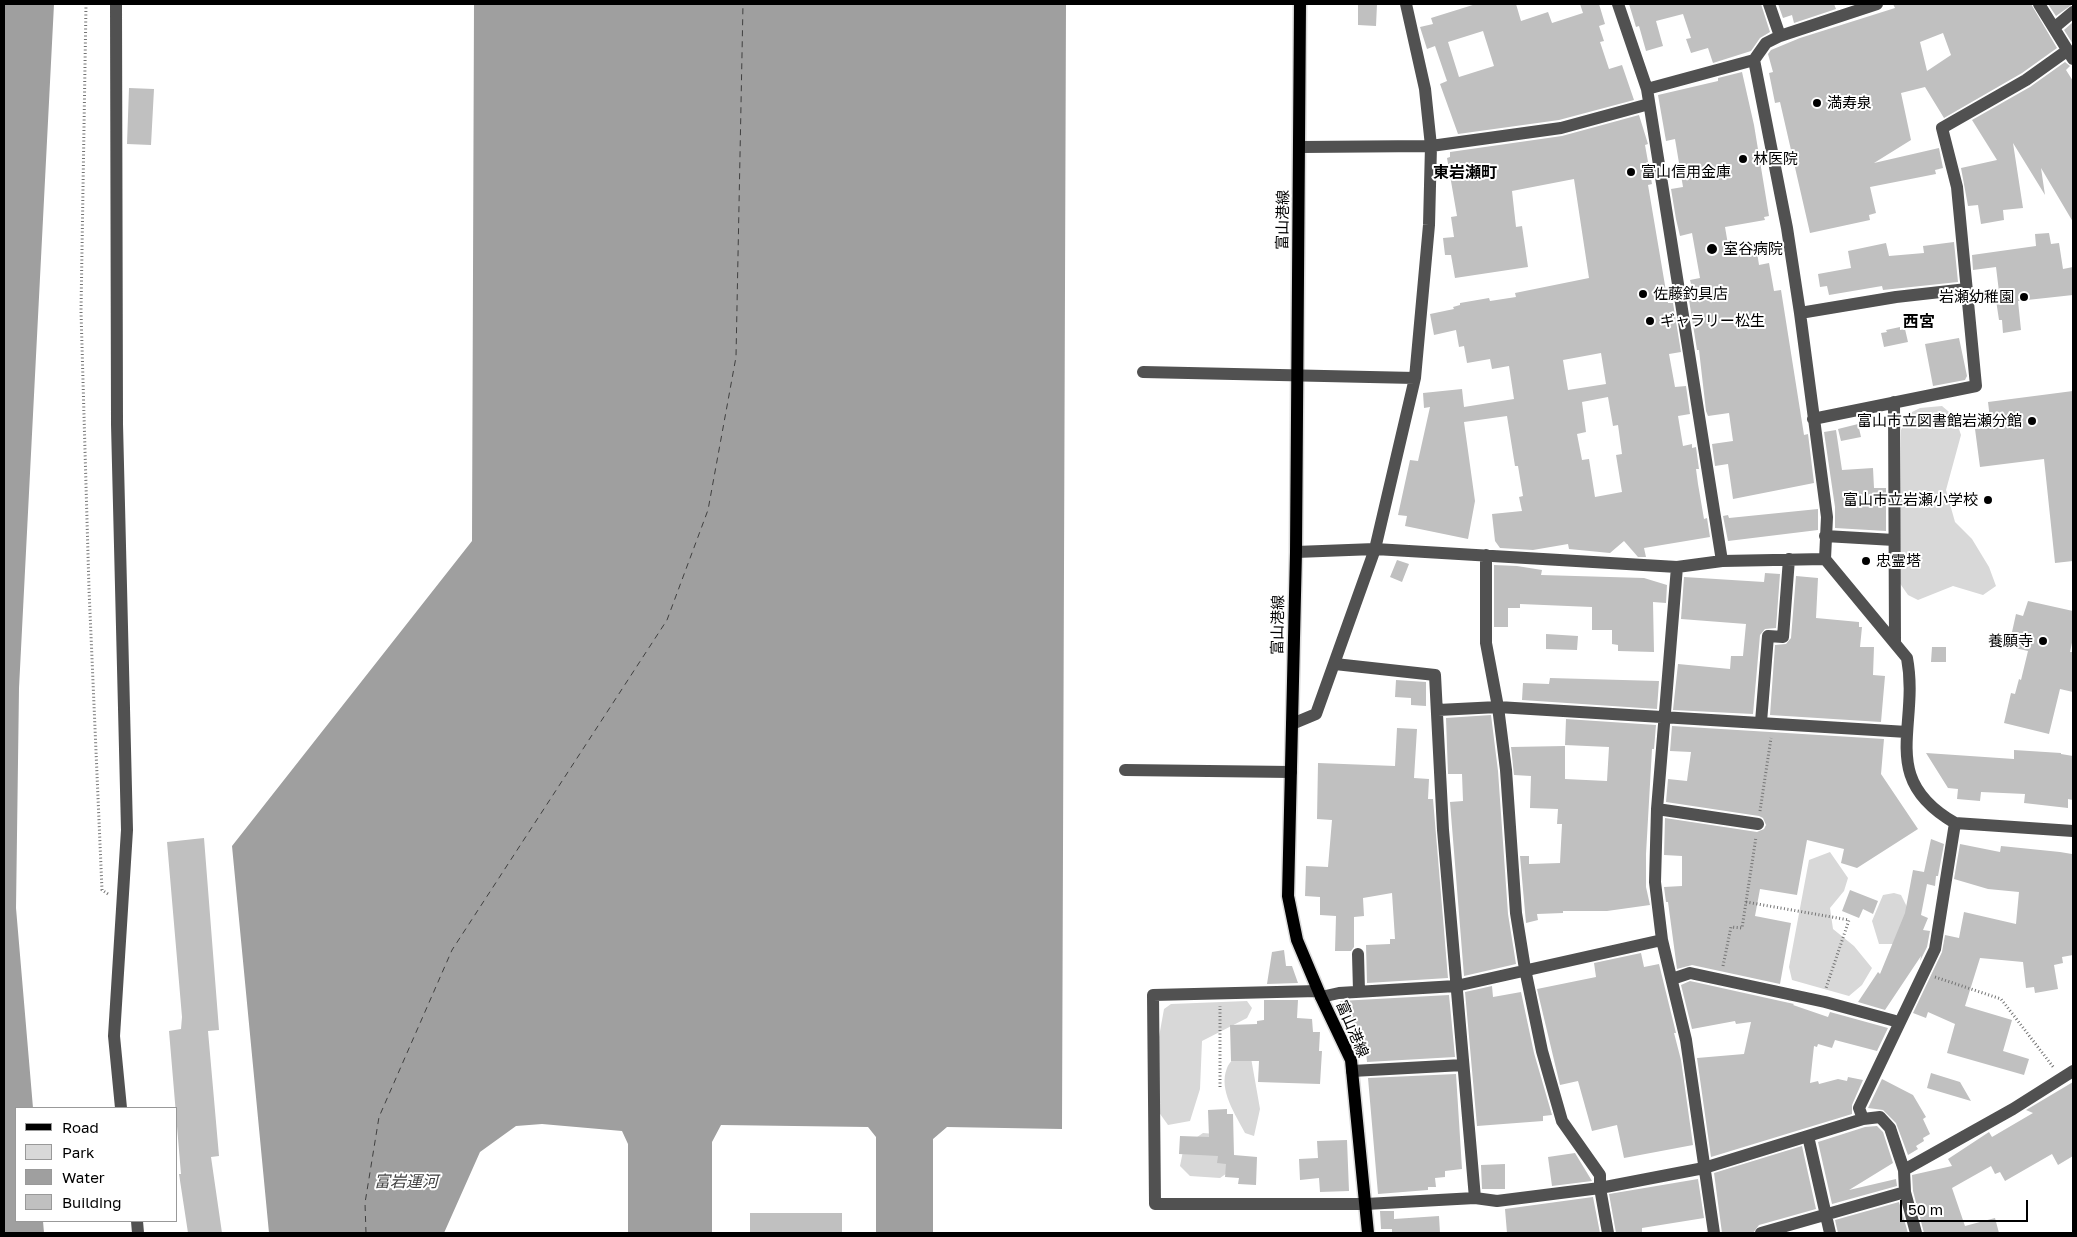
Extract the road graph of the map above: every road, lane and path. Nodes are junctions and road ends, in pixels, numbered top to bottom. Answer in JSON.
{"nodes":[{"id":1,"x":86,"y":4,"type":"edge"},
{"id":2,"x":116,"y":4,"type":"edge"},
{"id":3,"x":1300,"y":4,"type":"edge"},
{"id":4,"x":1406,"y":4,"type":"edge"},
{"id":5,"x":1618,"y":4,"type":"edge"},
{"id":6,"x":1769,"y":4,"type":"edge"},
{"id":7,"x":1877,"y":4,"type":"edge"},
{"id":8,"x":2039,"y":4,"type":"edge"},
{"id":9,"x":2073,"y":12,"type":"edge"},
{"id":10,"x":2055,"y":27,"type":"junction"},
{"id":11,"x":1780,"y":36,"type":"junction"},
{"id":12,"x":2071,"y":54,"type":"edge"},
{"id":13,"x":1754,"y":60,"type":"junction"},
{"id":14,"x":1647,"y":89,"type":"junction"},
{"id":15,"x":1649,"y":104,"type":"junction"},
{"id":16,"x":1431,"y":146,"type":"junction"},
{"id":17,"x":1301,"y":147,"type":"junction"},
{"id":18,"x":1967,"y":289,"type":"junction"},
{"id":19,"x":1800,"y":313,"type":"junction"},
{"id":20,"x":1143,"y":372,"type":"dead end"},
{"id":21,"x":1297,"y":375,"type":"junction"},
{"id":22,"x":1415,"y":378,"type":"junction"},
{"id":23,"x":1894,"y":402,"type":"junction"},
{"id":24,"x":1813,"y":419,"type":"junction"},
{"id":25,"x":1825,"y":536,"type":"junction"},
{"id":26,"x":1894,"y":540,"type":"junction"},
{"id":27,"x":1375,"y":549,"type":"junction"},
{"id":28,"x":1296,"y":552,"type":"junction"},
{"id":29,"x":1486,"y":555,"type":"junction"},
{"id":30,"x":1789,"y":559,"type":"junction"},
{"id":31,"x":1825,"y":559,"type":"junction"},
{"id":32,"x":1722,"y":561,"type":"junction"},
{"id":33,"x":1677,"y":567,"type":"junction"},
{"id":34,"x":1895,"y":642,"type":"junction"},
{"id":35,"x":1335,"y":664,"type":"junction"},
{"id":36,"x":1498,"y":707,"type":"junction"},
{"id":37,"x":1438,"y":710,"type":"junction"},
{"id":38,"x":1666,"y":715,"type":"junction"},
{"id":39,"x":1767,"y":722,"type":"junction"},
{"id":40,"x":1292,"y":724,"type":"junction"},
{"id":41,"x":1907,"y":732,"type":"junction"},
{"id":42,"x":1125,"y":770,"type":"dead end"},
{"id":43,"x":1291,"y":772,"type":"junction"},
{"id":44,"x":1657,"y":809,"type":"junction"},
{"id":45,"x":1955,"y":823,"type":"junction"},
{"id":46,"x":1758,"y":824,"type":"junction"},
{"id":47,"x":2073,"y":832,"type":"edge"},
{"id":48,"x":1746,"y":902,"type":"junction"},
{"id":49,"x":123,"y":903,"type":"junction"},
{"id":50,"x":1662,"y":940,"type":"junction"},
{"id":51,"x":1358,"y":954,"type":"dead end"},
{"id":52,"x":1525,"y":969,"type":"junction"},
{"id":53,"x":1923,"y":973,"type":"junction"},
{"id":54,"x":1672,"y":979,"type":"junction"},
{"id":55,"x":1721,"y":980,"type":"junction"},
{"id":56,"x":1456,"y":986,"type":"junction"},
{"id":57,"x":1359,"y":992,"type":"junction"},
{"id":58,"x":1220,"y":993,"type":"junction"},
{"id":59,"x":1320,"y":994,"type":"junction"},
{"id":60,"x":1822,"y":1001,"type":"junction"},
{"id":61,"x":1899,"y":1022,"type":"junction"},
{"id":62,"x":1463,"y":1065,"type":"junction"},
{"id":63,"x":1352,"y":1071,"type":"junction"},
{"id":64,"x":2073,"y":1071,"type":"edge"},
{"id":65,"x":2062,"y":1078,"type":"junction"},
{"id":66,"x":1220,"y":1087,"type":"dead end"},
{"id":67,"x":121,"y":1107,"type":"edge"},
{"id":68,"x":1863,"y":1119,"type":"junction"},
{"id":69,"x":1808,"y":1136,"type":"junction"},
{"id":70,"x":1704,"y":1168,"type":"junction"},
{"id":71,"x":1904,"y":1170,"type":"junction"},
{"id":72,"x":1600,"y":1188,"type":"junction"},
{"id":73,"x":1905,"y":1192,"type":"junction"},
{"id":74,"x":1475,"y":1198,"type":"junction"},
{"id":75,"x":1366,"y":1204,"type":"junction"},
{"id":76,"x":1826,"y":1216,"type":"junction"},
{"id":77,"x":1368,"y":1233,"type":"edge"},
{"id":78,"x":1608,"y":1233,"type":"edge"},
{"id":79,"x":1714,"y":1233,"type":"edge"},
{"id":80,"x":1761,"y":1233,"type":"edge"},
{"id":81,"x":1830,"y":1233,"type":"edge"},
{"id":82,"x":1916,"y":1233,"type":"edge"}],
"edges":[{"from":1,"to":49,"type":"path"},
{"from":2,"to":49,"type":"street"},
{"from":3,"to":17,"type":"main road","name":"富山港線"},
{"from":4,"to":16,"type":"street"},
{"from":5,"to":14,"type":"street"},
{"from":6,"to":11,"type":"street"},
{"from":7,"to":11,"type":"street"},
{"from":8,"to":10,"type":"street"},
{"from":9,"to":10,"type":"street"},
{"from":10,"to":12,"type":"street"},
{"from":11,"to":13,"type":"street"},
{"from":12,"to":18,"type":"street"},
{"from":13,"to":14,"type":"street"},
{"from":13,"to":19,"type":"street"},
{"from":14,"to":15,"type":"street"},
{"from":15,"to":16,"type":"street"},
{"from":15,"to":32,"type":"street"},
{"from":16,"to":17,"type":"street"},
{"from":16,"to":22,"type":"street"},
{"from":17,"to":21,"type":"main road","name":"富山港線"},
{"from":18,"to":19,"type":"street"},
{"from":18,"to":23,"type":"street"},
{"from":19,"to":24,"type":"street"},
{"from":20,"to":21,"type":"street"},
{"from":21,"to":22,"type":"street"},
{"from":21,"to":28,"type":"main road","name":"富山港線"},
{"from":22,"to":27,"type":"street"},
{"from":23,"to":24,"type":"street"},
{"from":23,"to":26,"type":"street"},
{"from":24,"to":25,"type":"street"},
{"from":25,"to":26,"type":"street"},
{"from":25,"to":31,"type":"street"},
{"from":26,"to":34,"type":"street"},
{"from":27,"to":28,"type":"street"},
{"from":27,"to":29,"type":"street"},
{"from":27,"to":35,"type":"street"},
{"from":28,"to":40,"type":"main road","name":"富山港線"},
{"from":29,"to":33,"type":"street"},
{"from":29,"to":36,"type":"street"},
{"from":30,"to":31,"type":"street"},
{"from":30,"to":32,"type":"street"},
{"from":30,"to":39,"type":"street"},
{"from":31,"to":34,"type":"street"},
{"from":32,"to":33,"type":"street"},
{"from":33,"to":38,"type":"street"},
{"from":34,"to":41,"type":"street"},
{"from":35,"to":37,"type":"street"},
{"from":35,"to":40,"type":"street"},
{"from":36,"to":37,"type":"street"},
{"from":36,"to":38,"type":"street"},
{"from":36,"to":52,"type":"street"},
{"from":37,"to":56,"type":"street"},
{"from":38,"to":39,"type":"street"},
{"from":38,"to":44,"type":"street"},
{"from":39,"to":41,"type":"street"},
{"from":39,"to":46,"type":"path"},
{"from":40,"to":43,"type":"main road","name":"富山港線"},
{"from":41,"to":45,"type":"street"},
{"from":42,"to":43,"type":"street"},
{"from":43,"to":59,"type":"main road","name":"富山港線"},
{"from":44,"to":46,"type":"street"},
{"from":44,"to":50,"type":"street"},
{"from":45,"to":47,"type":"street"},
{"from":45,"to":53,"type":"street"},
{"from":46,"to":48,"type":"path"},
{"from":48,"to":55,"type":"path"},
{"from":48,"to":60,"type":"path"},
{"from":49,"to":67,"type":"street"},
{"from":50,"to":52,"type":"street"},
{"from":50,"to":54,"type":"street"},
{"from":51,"to":57,"type":"street"},
{"from":52,"to":56,"type":"street"},
{"from":52,"to":72,"type":"street"},
{"from":53,"to":61,"type":"street"},
{"from":53,"to":65,"type":"path"},
{"from":54,"to":55,"type":"street"},
{"from":54,"to":70,"type":"street"},
{"from":55,"to":60,"type":"street"},
{"from":56,"to":57,"type":"street"},
{"from":56,"to":62,"type":"street"},
{"from":57,"to":59,"type":"street"},
{"from":58,"to":59,"type":"street"},
{"from":58,"to":66,"type":"path"},
{"from":58,"to":75,"type":"street"},
{"from":59,"to":63,"type":"main road","name":"富山港線"},
{"from":60,"to":61,"type":"street"},
{"from":61,"to":68,"type":"street"},
{"from":62,"to":63,"type":"street"},
{"from":62,"to":74,"type":"street"},
{"from":63,"to":75,"type":"main road","name":"富山港線"},
{"from":64,"to":65,"type":"street"},
{"from":65,"to":71,"type":"street"},
{"from":68,"to":69,"type":"street"},
{"from":68,"to":71,"type":"street"},
{"from":69,"to":70,"type":"street"},
{"from":69,"to":76,"type":"street"},
{"from":70,"to":72,"type":"street"},
{"from":70,"to":79,"type":"street"},
{"from":71,"to":73,"type":"street"},
{"from":72,"to":74,"type":"street"},
{"from":72,"to":78,"type":"street"},
{"from":73,"to":76,"type":"street"},
{"from":73,"to":82,"type":"street"},
{"from":74,"to":75,"type":"street"},
{"from":75,"to":77,"type":"main road","name":"富山港線"},
{"from":76,"to":80,"type":"street"},
{"from":76,"to":81,"type":"street"}]}
